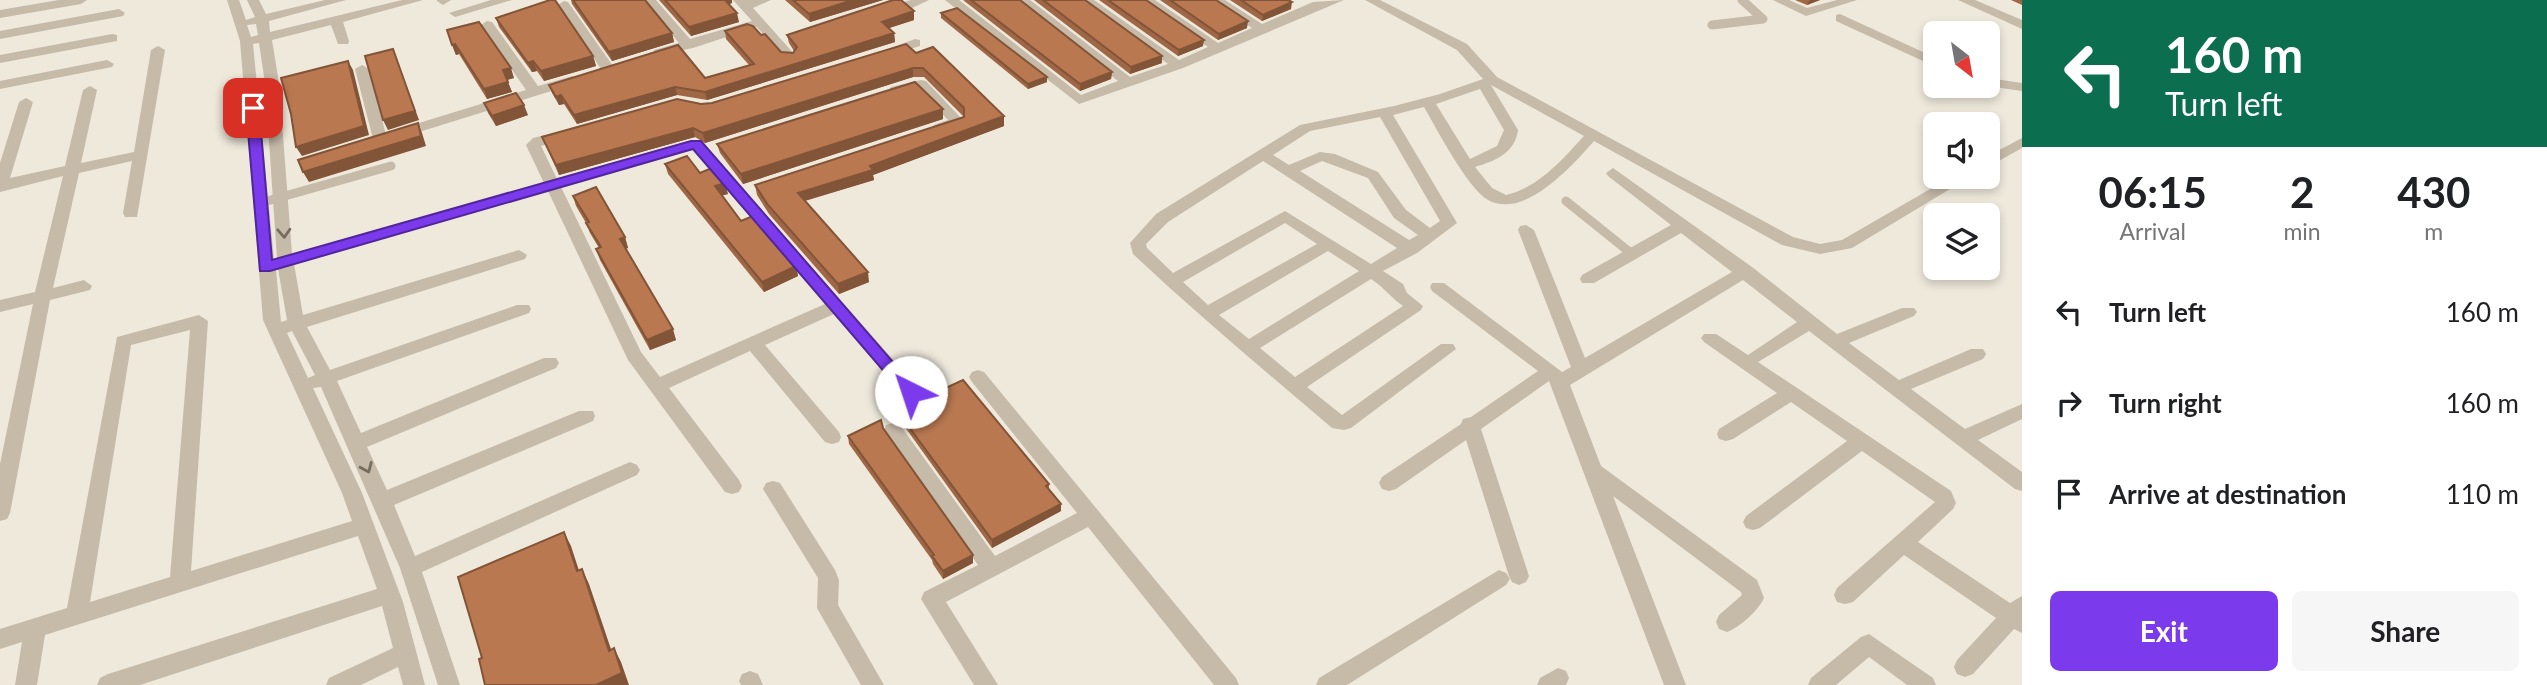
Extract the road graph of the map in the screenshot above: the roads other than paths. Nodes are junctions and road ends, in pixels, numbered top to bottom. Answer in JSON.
{"nodes":[{"id":1,"x":6,"y":0,"type":"edge"},
{"id":2,"x":81,"y":0,"type":"edge"},
{"id":3,"x":233,"y":0,"type":"edge"},
{"id":4,"x":253,"y":0,"type":"edge"},
{"id":5,"x":340,"y":0,"type":"edge"},
{"id":6,"x":417,"y":0,"type":"edge"},
{"id":7,"x":506,"y":0,"type":"edge"},
{"id":8,"x":649,"y":0,"type":"edge"},
{"id":9,"x":765,"y":0,"type":"edge"},
{"id":10,"x":951,"y":0,"type":"edge"},
{"id":11,"x":1022,"y":0,"type":"edge"},
{"id":12,"x":1086,"y":0,"type":"edge"},
{"id":13,"x":1147,"y":0,"type":"edge"},
{"id":14,"x":1216,"y":0,"type":"edge"},
{"id":15,"x":1288,"y":0,"type":"edge"},
{"id":16,"x":1338,"y":0,"type":"edge"},
{"id":17,"x":1371,"y":0,"type":"edge"},
{"id":18,"x":1742,"y":0,"type":"edge"},
{"id":19,"x":1779,"y":0,"type":"edge"},
{"id":20,"x":1850,"y":0,"type":"edge"},
{"id":21,"x":1964,"y":0,"type":"edge"},
{"id":22,"x":742,"y":3,"type":"edge"},
{"id":23,"x":564,"y":5,"type":"dead end"},
{"id":24,"x":1304,"y":10,"type":"junction"},
{"id":25,"x":119,"y":13,"type":"dead end"},
{"id":26,"x":456,"y":13,"type":"dead end"},
{"id":27,"x":0,"y":14,"type":"edge"},
{"id":28,"x":1840,"y":18,"type":"dead end"},
{"id":29,"x":336,"y":20,"type":"junction"},
{"id":30,"x":760,"y":22,"type":"junction"},
{"id":31,"x":242,"y":24,"type":"junction"},
{"id":32,"x":487,"y":25,"type":"dead end"},
{"id":33,"x":1712,"y":25,"type":"dead end"},
{"id":34,"x":2022,"y":25,"type":"edge"},
{"id":35,"x":264,"y":28,"type":"junction"},
{"id":36,"x":1260,"y":28,"type":"junction"},
{"id":37,"x":0,"y":35,"type":"edge"},
{"id":38,"x":112,"y":38,"type":"dead end"},
{"id":39,"x":246,"y":41,"type":"junction"},
{"id":40,"x":343,"y":41,"type":"dead end"},
{"id":41,"x":915,"y":43,"type":"dead end"},
{"id":42,"x":688,"y":44,"type":"junction"},
{"id":43,"x":1216,"y":47,"type":"junction"},
{"id":44,"x":158,"y":50,"type":"dead end"},
{"id":45,"x":877,"y":55,"type":"edge"},
{"id":46,"x":789,"y":56,"type":"edge"},
{"id":47,"x":648,"y":57,"type":"edge"},
{"id":48,"x":1923,"y":57,"type":"edge"},
{"id":49,"x":0,"y":59,"type":"edge"},
{"id":50,"x":107,"y":64,"type":"dead end"},
{"id":51,"x":1178,"y":65,"type":"junction"},
{"id":52,"x":362,"y":69,"type":"dead end"},
{"id":53,"x":1487,"y":82,"type":"junction"},
{"id":54,"x":1129,"y":83,"type":"junction"},
{"id":55,"x":2000,"y":84,"type":"edge"},
{"id":56,"x":0,"y":85,"type":"edge"},
{"id":57,"x":2022,"y":87,"type":"edge"},
{"id":58,"x":90,"y":90,"type":"dead end"},
{"id":59,"x":534,"y":92,"type":"junction"},
{"id":60,"x":881,"y":95,"type":"edge"},
{"id":61,"x":1427,"y":100,"type":"junction"},
{"id":62,"x":26,"y":103,"type":"dead end"},
{"id":63,"x":1384,"y":112,"type":"junction"},
{"id":64,"x":576,"y":130,"type":"edge"},
{"id":65,"x":930,"y":131,"type":"edge"},
{"id":66,"x":1593,"y":134,"type":"junction"},
{"id":67,"x":2022,"y":142,"type":"edge"},
{"id":68,"x":1262,"y":154,"type":"junction"},
{"id":69,"x":139,"y":155,"type":"junction"},
{"id":70,"x":2000,"y":155,"type":"edge"},
{"id":71,"x":1467,"y":164,"type":"junction"},
{"id":72,"x":391,"y":166,"type":"dead end"},
{"id":73,"x":287,"y":168,"type":"junction"},
{"id":74,"x":73,"y":170,"type":"junction"},
{"id":75,"x":1289,"y":171,"type":"junction"},
{"id":76,"x":1613,"y":173,"type":"dead end"},
{"id":77,"x":258,"y":176,"type":"junction"},
{"id":78,"x":0,"y":185,"type":"edge"},
{"id":79,"x":555,"y":186,"type":"junction"},
{"id":80,"x":1941,"y":189,"type":"edge"},
{"id":81,"x":282,"y":197,"type":"junction"},
{"id":82,"x":1566,"y":201,"type":"dead end"},
{"id":83,"x":260,"y":203,"type":"junction"},
{"id":84,"x":131,"y":213,"type":"dead end"},
{"id":85,"x":1683,"y":225,"type":"junction"},
{"id":86,"x":1526,"y":230,"type":"dead end"},
{"id":87,"x":1431,"y":236,"type":"junction"},
{"id":88,"x":1328,"y":244,"type":"junction"},
{"id":89,"x":1411,"y":249,"type":"junction"},
{"id":90,"x":1632,"y":254,"type":"junction"},
{"id":91,"x":519,"y":255,"type":"dead end"},
{"id":92,"x":285,"y":262,"type":"junction"},
{"id":93,"x":265,"y":267,"type":"junction"},
{"id":94,"x":1745,"y":271,"type":"junction"},
{"id":95,"x":1373,"y":272,"type":"junction"},
{"id":96,"x":1588,"y":279,"type":"dead end"},
{"id":97,"x":1172,"y":281,"type":"junction"},
{"id":98,"x":84,"y":286,"type":"dead end"},
{"id":99,"x":1438,"y":287,"type":"dead end"},
{"id":100,"x":43,"y":295,"type":"junction"},
{"id":101,"x":0,"y":306,"type":"edge"},
{"id":102,"x":836,"y":306,"type":"junction"},
{"id":103,"x":523,"y":309,"type":"dead end"},
{"id":104,"x":1908,"y":312,"type":"dead end"},
{"id":105,"x":1208,"y":314,"type":"junction"},
{"id":106,"x":1811,"y":321,"type":"junction"},
{"id":107,"x":296,"y":323,"type":"junction"},
{"id":108,"x":275,"y":330,"type":"junction"},
{"id":109,"x":1710,"y":338,"type":"dead end"},
{"id":110,"x":1836,"y":341,"type":"junction"},
{"id":111,"x":753,"y":343,"type":"junction"},
{"id":112,"x":1247,"y":348,"type":"junction"},
{"id":113,"x":1447,"y":349,"type":"dead end"},
{"id":114,"x":1977,"y":354,"type":"dead end"},
{"id":115,"x":1756,"y":356,"type":"dead end"},
{"id":116,"x":550,"y":363,"type":"dead end"},
{"id":117,"x":1581,"y":370,"type":"junction"},
{"id":118,"x":978,"y":377,"type":"dead end"},
{"id":119,"x":1555,"y":377,"type":"junction"},
{"id":120,"x":327,"y":378,"type":"junction"},
{"id":121,"x":658,"y":385,"type":"junction"},
{"id":122,"x":304,"y":386,"type":"junction"},
{"id":123,"x":1293,"y":387,"type":"junction"},
{"id":124,"x":1898,"y":388,"type":"junction"},
{"id":125,"x":911,"y":392,"type":"dead end"},
{"id":126,"x":1791,"y":393,"type":"junction"},
{"id":127,"x":2022,"y":411,"type":"edge"},
{"id":128,"x":586,"y":416,"type":"dead end"},
{"id":129,"x":1470,"y":424,"type":"junction"},
{"id":130,"x":893,"y":430,"type":"dead end"},
{"id":131,"x":1726,"y":434,"type":"dead end"},
{"id":132,"x":832,"y":437,"type":"dead end"},
{"id":133,"x":1964,"y":438,"type":"junction"},
{"id":134,"x":1861,"y":440,"type":"junction"},
{"id":135,"x":357,"y":443,"type":"junction"},
{"id":136,"x":630,"y":470,"type":"dead end"},
{"id":137,"x":1594,"y":470,"type":"junction"},
{"id":138,"x":1389,"y":483,"type":"dead end"},
{"id":139,"x":2022,"y":483,"type":"edge"},
{"id":140,"x":732,"y":486,"type":"dead end"},
{"id":141,"x":773,"y":489,"type":"dead end"},
{"id":142,"x":382,"y":501,"type":"junction"},
{"id":143,"x":0,"y":513,"type":"edge"},
{"id":144,"x":1090,"y":516,"type":"junction"},
{"id":145,"x":1753,"y":522,"type":"dead end"},
{"id":146,"x":364,"y":526,"type":"junction"},
{"id":147,"x":1903,"y":543,"type":"junction"},
{"id":148,"x":992,"y":566,"type":"junction"},
{"id":149,"x":410,"y":568,"type":"junction"},
{"id":150,"x":180,"y":582,"type":"junction"},
{"id":151,"x":389,"y":594,"type":"junction"},
{"id":152,"x":1845,"y":595,"type":"dead end"},
{"id":153,"x":2019,"y":614,"type":"edge"},
{"id":154,"x":77,"y":615,"type":"junction"},
{"id":155,"x":1727,"y":622,"type":"dead end"},
{"id":156,"x":35,"y":628,"type":"junction"},
{"id":157,"x":0,"y":639,"type":"edge"},
{"id":158,"x":407,"y":653,"type":"junction"},
{"id":159,"x":1965,"y":667,"type":"dead end"},
{"id":160,"x":26,"y":685,"type":"edge"},
{"id":161,"x":108,"y":685,"type":"edge"},
{"id":162,"x":337,"y":685,"type":"edge"},
{"id":163,"x":414,"y":685,"type":"edge"},
{"id":164,"x":449,"y":685,"type":"edge"},
{"id":165,"x":873,"y":685,"type":"edge"},
{"id":166,"x":987,"y":685,"type":"edge"},
{"id":167,"x":1228,"y":685,"type":"edge"},
{"id":168,"x":1327,"y":685,"type":"edge"},
{"id":169,"x":1675,"y":685,"type":"edge"},
{"id":170,"x":1819,"y":685,"type":"edge"},
{"id":171,"x":1926,"y":685,"type":"edge"}],
"edges":[{"from":1,"to":27,"type":"street"},
{"from":2,"to":27,"type":"street"},
{"from":3,"to":31,"type":"street"},
{"from":4,"to":35,"type":"street"},
{"from":5,"to":35,"type":"street"},
{"from":6,"to":29,"type":"street"},
{"from":7,"to":26,"type":"street"},
{"from":8,"to":42,"type":"street"},
{"from":9,"to":22,"type":"street"},
{"from":10,"to":54,"type":"street"},
{"from":11,"to":54,"type":"street"},
{"from":12,"to":51,"type":"street"},
{"from":13,"to":43,"type":"street"},
{"from":14,"to":36,"type":"street"},
{"from":15,"to":24,"type":"street"},
{"from":16,"to":24,"type":"street"},
{"from":17,"to":53,"type":"street"},
{"from":18,"to":33,"type":"lane"},
{"from":19,"to":20,"type":"street"},
{"from":21,"to":34,"type":"street"},
{"from":22,"to":30,"type":"street"},
{"from":23,"to":59,"type":"street"},
{"from":24,"to":36,"type":"street"},
{"from":25,"to":37,"type":"street"},
{"from":28,"to":48,"type":"street"},
{"from":29,"to":35,"type":"street"},
{"from":29,"to":40,"type":"street"},
{"from":30,"to":42,"type":"street"},
{"from":30,"to":46,"type":"street"},
{"from":31,"to":35,"type":"street"},
{"from":31,"to":39,"type":"street"},
{"from":32,"to":59,"type":"street"},
{"from":35,"to":39,"type":"street"},
{"from":35,"to":73,"type":"street"},
{"from":36,"to":43,"type":"street"},
{"from":38,"to":49,"type":"street"},
{"from":39,"to":77,"type":"street"},
{"from":41,"to":45,"type":"street"},
{"from":42,"to":47,"type":"street"},
{"from":43,"to":51,"type":"street"},
{"from":44,"to":69,"type":"street"},
{"from":50,"to":56,"type":"street"},
{"from":51,"to":54,"type":"street"},
{"from":52,"to":59,"type":"street"},
{"from":53,"to":61,"type":"street"},
{"from":53,"to":66,"type":"street"},
{"from":53,"to":71,"type":"street"},
{"from":55,"to":57,"type":"street"},
{"from":58,"to":74,"type":"street"},
{"from":60,"to":65,"type":"street"},
{"from":61,"to":63,"type":"street"},
{"from":61,"to":71,"type":"street"},
{"from":62,"to":78,"type":"street"},
{"from":63,"to":68,"type":"street"},
{"from":63,"to":87,"type":"street"},
{"from":64,"to":79,"type":"street"},
{"from":66,"to":71,"type":"street"},
{"from":66,"to":80,"type":"street"},
{"from":67,"to":70,"type":"street"},
{"from":68,"to":75,"type":"street"},
{"from":68,"to":97,"type":"street"},
{"from":69,"to":74,"type":"street"},
{"from":69,"to":84,"type":"street"},
{"from":72,"to":81,"type":"lane"},
{"from":73,"to":77,"type":"street"},
{"from":73,"to":81,"type":"street"},
{"from":74,"to":78,"type":"street"},
{"from":74,"to":100,"type":"street"},
{"from":75,"to":87,"type":"street"},
{"from":75,"to":89,"type":"street"},
{"from":76,"to":85,"type":"street"},
{"from":77,"to":83,"type":"street"},
{"from":79,"to":92,"type":"street"},
{"from":79,"to":102,"type":"street"},
{"from":79,"to":121,"type":"street"},
{"from":81,"to":83,"type":"lane"},
{"from":81,"to":92,"type":"street","one_way":true},
{"from":82,"to":90,"type":"lane"},
{"from":83,"to":93,"type":"street"},
{"from":85,"to":90,"type":"street"},
{"from":85,"to":94,"type":"street"},
{"from":86,"to":117,"type":"street"},
{"from":87,"to":89,"type":"street"},
{"from":88,"to":95,"type":"street"},
{"from":88,"to":97,"type":"street"},
{"from":88,"to":105,"type":"street"},
{"from":89,"to":95,"type":"street"},
{"from":90,"to":96,"type":"street"},
{"from":91,"to":107,"type":"street"},
{"from":92,"to":93,"type":"street"},
{"from":92,"to":107,"type":"street"},
{"from":93,"to":108,"type":"street"},
{"from":94,"to":106,"type":"street"},
{"from":94,"to":117,"type":"street"},
{"from":95,"to":112,"type":"street"},
{"from":95,"to":123,"type":"street"},
{"from":97,"to":105,"type":"street"},
{"from":98,"to":100,"type":"street"},
{"from":99,"to":119,"type":"street"},
{"from":100,"to":101,"type":"street"},
{"from":100,"to":143,"type":"street"},
{"from":102,"to":111,"type":"street"},
{"from":102,"to":125,"type":"street"},
{"from":103,"to":120,"type":"street"},
{"from":104,"to":110,"type":"street"},
{"from":105,"to":112,"type":"street"},
{"from":106,"to":110,"type":"street"},
{"from":106,"to":115,"type":"street"},
{"from":107,"to":108,"type":"street"},
{"from":107,"to":120,"type":"street"},
{"from":108,"to":122,"type":"street"},
{"from":109,"to":126,"type":"street"},
{"from":110,"to":124,"type":"street"},
{"from":111,"to":121,"type":"street"},
{"from":111,"to":132,"type":"street"},
{"from":112,"to":123,"type":"street"},
{"from":113,"to":123,"type":"street"},
{"from":114,"to":124,"type":"street"},
{"from":116,"to":135,"type":"street"},
{"from":117,"to":119,"type":"street"},
{"from":118,"to":144,"type":"street"},
{"from":119,"to":129,"type":"street"},
{"from":119,"to":137,"type":"street"},
{"from":120,"to":122,"type":"street"},
{"from":120,"to":135,"type":"street"},
{"from":121,"to":140,"type":"street"},
{"from":122,"to":146,"type":"street"},
{"from":124,"to":133,"type":"street"},
{"from":126,"to":131,"type":"street"},
{"from":126,"to":134,"type":"street"},
{"from":127,"to":133,"type":"street"},
{"from":128,"to":142,"type":"street"},
{"from":129,"to":138,"type":"street"},
{"from":129,"to":168,"type":"street"},
{"from":130,"to":148,"type":"street"},
{"from":133,"to":139,"type":"street"},
{"from":134,"to":145,"type":"street"},
{"from":134,"to":147,"type":"street"},
{"from":135,"to":142,"type":"street","one_way":true},
{"from":136,"to":149,"type":"street"},
{"from":137,"to":155,"type":"street"},
{"from":137,"to":169,"type":"street"},
{"from":141,"to":165,"type":"street"},
{"from":142,"to":149,"type":"street"},
{"from":144,"to":148,"type":"street"},
{"from":144,"to":167,"type":"street"},
{"from":146,"to":150,"type":"street"},
{"from":146,"to":151,"type":"street"},
{"from":147,"to":152,"type":"street"},
{"from":147,"to":153,"type":"street"},
{"from":148,"to":166,"type":"street"},
{"from":149,"to":164,"type":"street"},
{"from":150,"to":154,"type":"street"},
{"from":150,"to":154,"type":"street"},
{"from":151,"to":158,"type":"street"},
{"from":151,"to":161,"type":"street"},
{"from":153,"to":159,"type":"street"},
{"from":154,"to":156,"type":"street"},
{"from":156,"to":157,"type":"street"},
{"from":156,"to":160,"type":"street"},
{"from":158,"to":162,"type":"street"},
{"from":158,"to":163,"type":"street"},
{"from":170,"to":171,"type":"street"}]}
